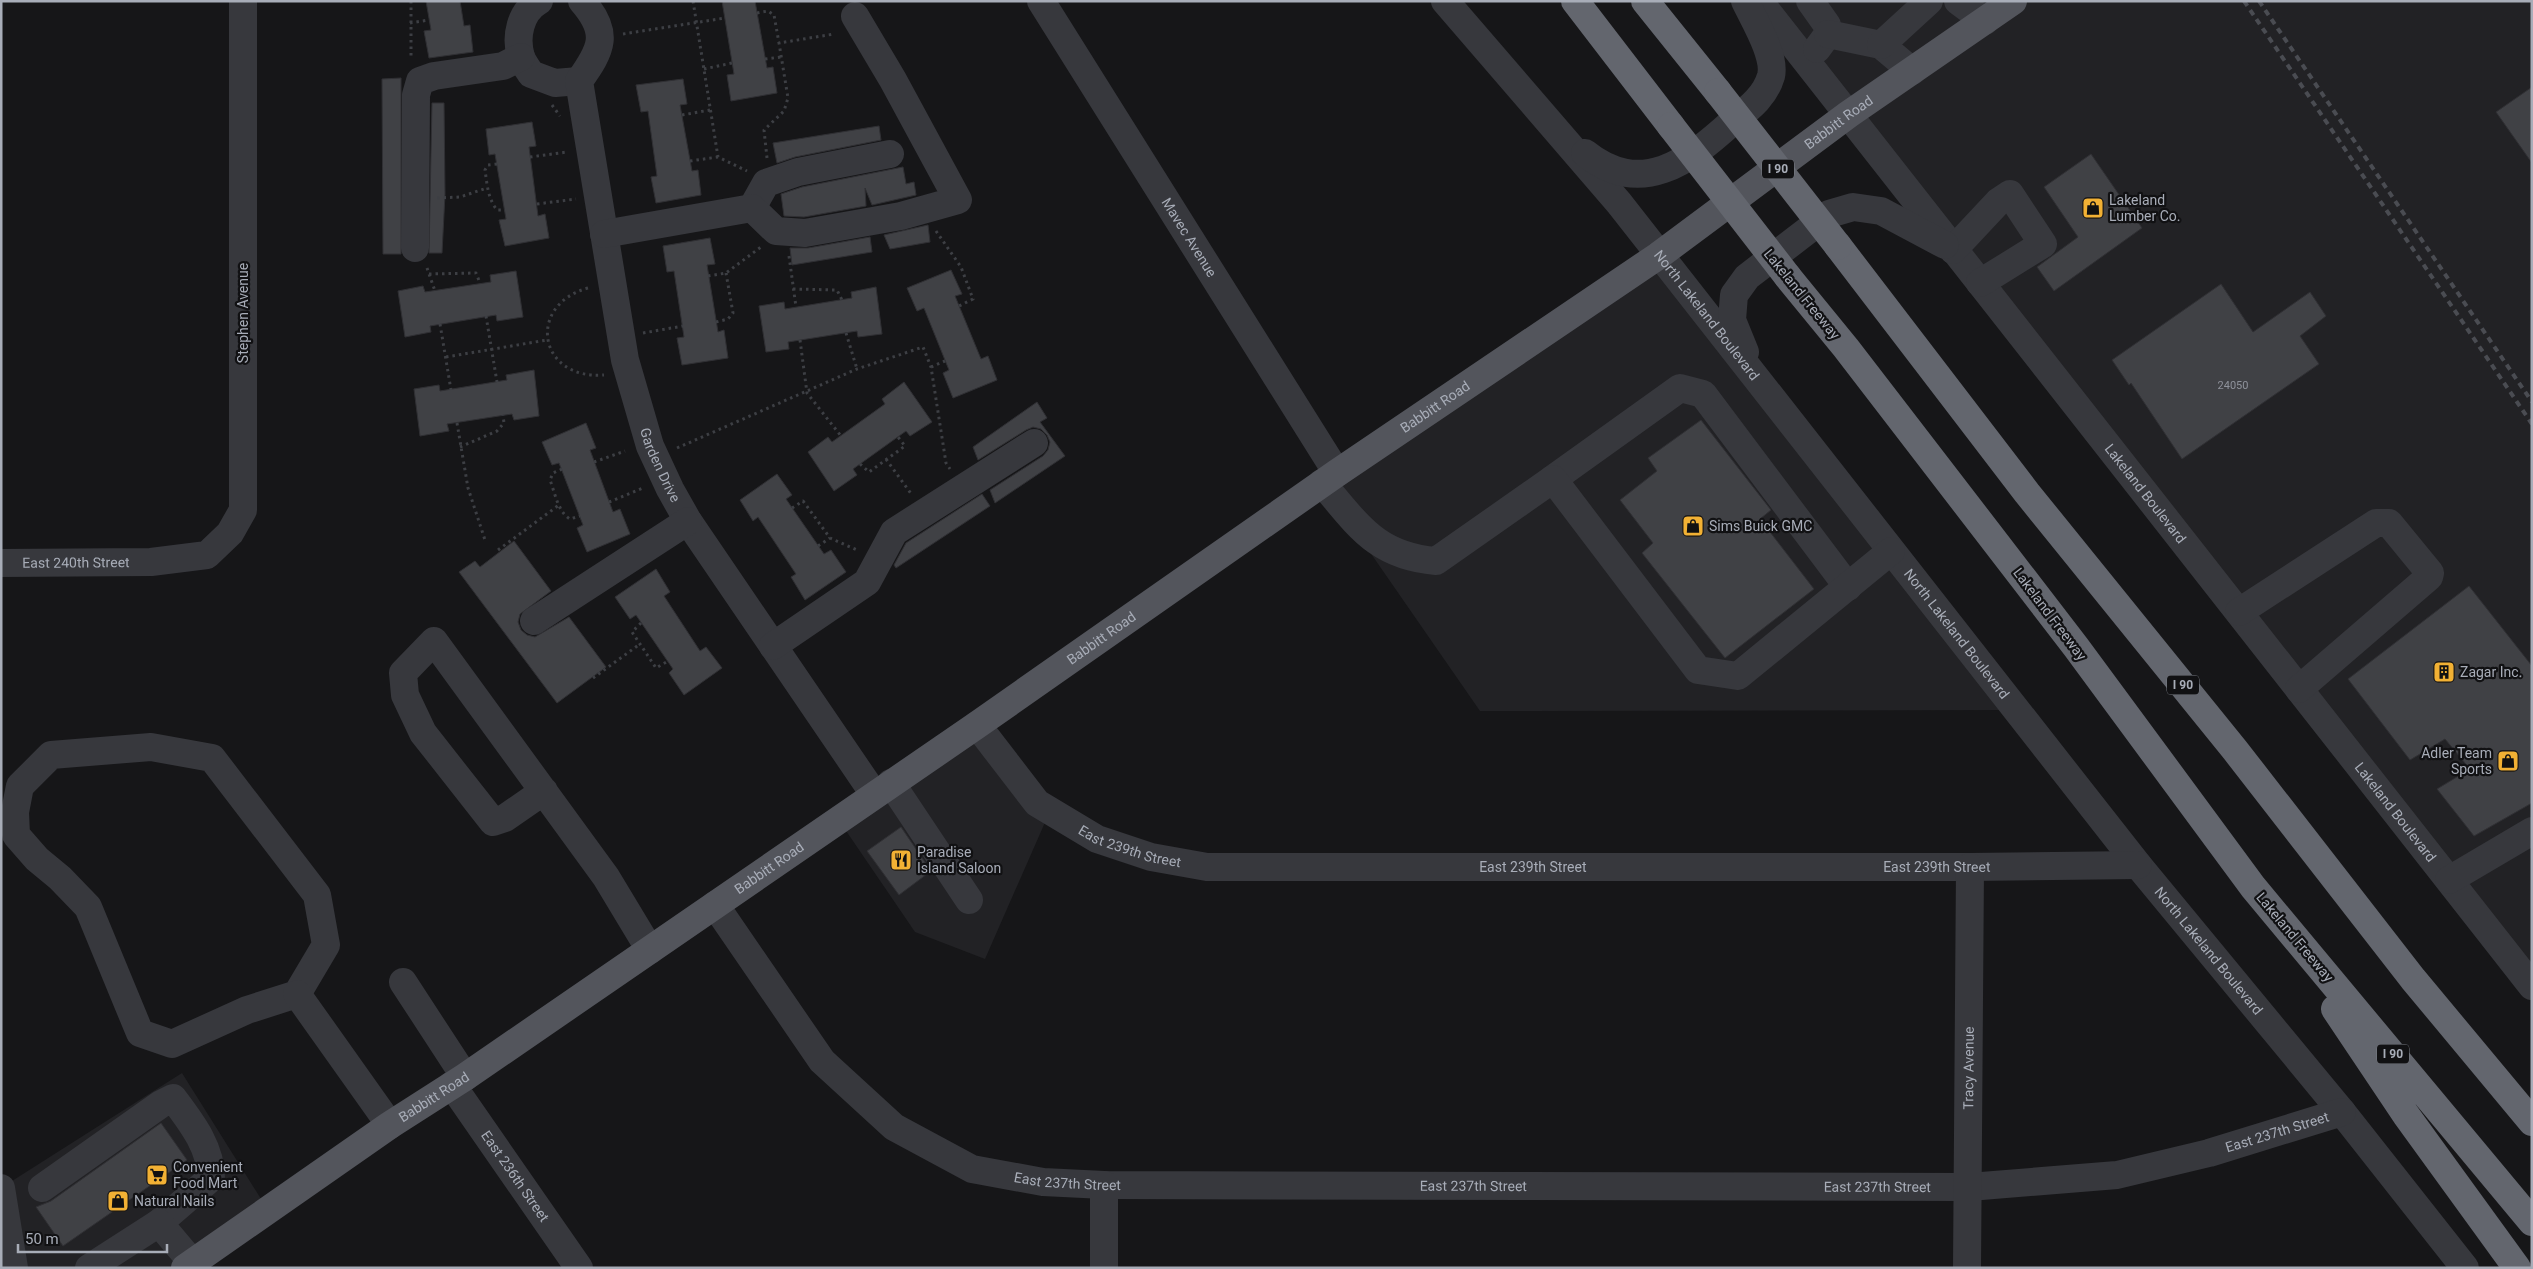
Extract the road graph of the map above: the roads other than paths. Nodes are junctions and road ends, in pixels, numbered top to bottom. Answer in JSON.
{"nodes":[{"id":1,"x":243,"y":1,"type":"edge"},
{"id":2,"x":539,"y":1,"type":"edge"},
{"id":3,"x":582,"y":1,"type":"edge"},
{"id":4,"x":1041,"y":1,"type":"edge"},
{"id":5,"x":1445,"y":1,"type":"edge"},
{"id":6,"x":1575,"y":1,"type":"edge"},
{"id":7,"x":1645,"y":1,"type":"edge"},
{"id":8,"x":1745,"y":1,"type":"edge"},
{"id":9,"x":1759,"y":1,"type":"edge"},
{"id":10,"x":1810,"y":1,"type":"edge"},
{"id":11,"x":1929,"y":1,"type":"edge"},
{"id":12,"x":1958,"y":1,"type":"edge"},
{"id":13,"x":2013,"y":1,"type":"edge"},
{"id":14,"x":854,"y":16,"type":"dead end"},
{"id":15,"x":1985,"y":21,"type":"junction"},
{"id":16,"x":1828,"y":34,"type":"junction"},
{"id":17,"x":1881,"y":45,"type":"junction"},
{"id":18,"x":521,"y":57,"type":"junction"},
{"id":19,"x":1808,"y":62,"type":"junction"},
{"id":20,"x":1912,"y":71,"type":"junction"},
{"id":21,"x":579,"y":81,"type":"junction"},
{"id":22,"x":1849,"y":114,"type":"junction"},
{"id":23,"x":1555,"y":129,"type":"junction"},
{"id":24,"x":890,"y":154,"type":"dead end"},
{"id":25,"x":752,"y":208,"type":"junction"},
{"id":26,"x":604,"y":234,"type":"junction"},
{"id":27,"x":1953,"y":250,"type":"junction"},
{"id":28,"x":420,"y":255,"type":"road end"},
{"id":29,"x":1658,"y":256,"type":"junction"},
{"id":30,"x":1980,"y":283,"type":"junction"},
{"id":31,"x":1758,"y":382,"type":"junction"},
{"id":32,"x":1034,"y":443,"type":"dead end"},
{"id":33,"x":1329,"y":478,"type":"junction"},
{"id":34,"x":1553,"y":479,"type":"junction"},
{"id":35,"x":688,"y":521,"type":"junction"},
{"id":36,"x":1891,"y":551,"type":"junction"},
{"id":37,"x":151,"y":562,"type":"joint"},
{"id":38,"x":1,"y":563,"type":"edge"},
{"id":39,"x":1848,"y":587,"type":"junction"},
{"id":40,"x":2239,"y":612,"type":"junction"},
{"id":41,"x":534,"y":621,"type":"dead end"},
{"id":42,"x":773,"y":646,"type":"junction"},
{"id":43,"x":2299,"y":689,"type":"junction"},
{"id":44,"x":978,"y":725,"type":"junction"},
{"id":45,"x":883,"y":789,"type":"junction"},
{"id":46,"x":544,"y":791,"type":"junction"},
{"id":47,"x":2532,"y":831,"type":"edge"},
{"id":48,"x":2138,"y":865,"type":"junction"},
{"id":49,"x":1970,"y":867,"type":"junction"},
{"id":50,"x":2449,"y":880,"type":"junction"},
{"id":51,"x":2253,"y":887,"type":"junction"},
{"id":52,"x":969,"y":900,"type":"dead end"},
{"id":53,"x":715,"y":906,"type":"junction"},
{"id":54,"x":650,"y":950,"type":"junction"},
{"id":55,"x":2413,"y":979,"type":"junction"},
{"id":56,"x":403,"y":982,"type":"dead end"},
{"id":57,"x":2532,"y":986,"type":"edge"},
{"id":58,"x":297,"y":994,"type":"junction"},
{"id":59,"x":458,"y":1081,"type":"junction"},
{"id":60,"x":2532,"y":1092,"type":"edge"},
{"id":61,"x":2342,"y":1112,"type":"junction"},
{"id":62,"x":2532,"y":1122,"type":"edge"},
{"id":63,"x":390,"y":1125,"type":"junction"},
{"id":64,"x":1104,"y":1185,"type":"junction"},
{"id":65,"x":1969,"y":1187,"type":"junction"},
{"id":66,"x":1,"y":1188,"type":"edge"},
{"id":67,"x":42,"y":1188,"type":"dead end"},
{"id":68,"x":2532,"y":1222,"type":"edge"},
{"id":69,"x":159,"y":1223,"type":"junction"},
{"id":70,"x":192,"y":1266,"type":"edge"},
{"id":71,"x":14,"y":1268,"type":"edge"},
{"id":72,"x":89,"y":1268,"type":"edge"},
{"id":73,"x":579,"y":1268,"type":"edge"},
{"id":74,"x":1104,"y":1268,"type":"edge"},
{"id":75,"x":1967,"y":1268,"type":"edge"},
{"id":76,"x":2465,"y":1268,"type":"edge"},
{"id":77,"x":2516,"y":1268,"type":"edge"}],
"edges":[{"from":1,"to":37,"type":"street","name":"Stephen Avenue"},
{"from":2,"to":18,"type":"street"},
{"from":3,"to":21,"type":"street"},
{"from":4,"to":33,"type":"street","name":"Mavec Avenue"},
{"from":5,"to":23,"type":"street","name":"North Lakeland Boulevard"},
{"from":6,"to":51,"type":"highway","name":"Lakeland Freeway","number":"I 90","bridge":true},
{"from":7,"to":55,"type":"highway","number":"I 90","bridge":true},
{"from":8,"to":23,"type":"street"},
{"from":9,"to":19,"type":"street","name":"Lakeland Boulevard"},
{"from":10,"to":16,"type":"street"},
{"from":11,"to":17,"type":"street"},
{"from":12,"to":15,"type":"street"},
{"from":13,"to":15,"type":"main road","name":"Babbitt Road"},
{"from":14,"to":25,"type":"street"},
{"from":15,"to":20,"type":"main road","name":"Babbitt Road"},
{"from":16,"to":17,"type":"street"},
{"from":16,"to":19,"type":"street"},
{"from":17,"to":20,"type":"street"},
{"from":18,"to":21,"type":"street"},
{"from":18,"to":28,"type":"street"},
{"from":19,"to":22,"type":"street","name":"Lakeland Boulevard"},
{"from":20,"to":22,"type":"main road","name":"Babbitt Road"},
{"from":21,"to":26,"type":"street","name":"Garden Drive"},
{"from":22,"to":27,"type":"street","name":"Lakeland Boulevard"},
{"from":22,"to":29,"type":"main road","name":"Babbitt Road"},
{"from":23,"to":29,"type":"street","name":"North Lakeland Boulevard"},
{"from":24,"to":25,"type":"street"},
{"from":25,"to":26,"type":"street"},
{"from":26,"to":35,"type":"street","name":"Garden Drive"},
{"from":27,"to":30,"type":"street","name":"Lakeland Boulevard"},
{"from":27,"to":30,"type":"street"},
{"from":27,"to":31,"type":"street"},
{"from":29,"to":31,"type":"street","name":"North Lakeland Boulevard"},
{"from":29,"to":33,"type":"main road","name":"Babbitt Road"},
{"from":30,"to":40,"type":"street","name":"Lakeland Boulevard"},
{"from":31,"to":36,"type":"street","name":"North Lakeland Boulevard"},
{"from":32,"to":42,"type":"street"},
{"from":33,"to":34,"type":"street","name":"Mavec Avenue"},
{"from":33,"to":44,"type":"main road","name":"Babbitt Road"},
{"from":34,"to":39,"type":"street","name":"Mavec Avenue"},
{"from":34,"to":39,"type":"street"},
{"from":35,"to":41,"type":"street"},
{"from":35,"to":42,"type":"street","name":"Garden Drive"},
{"from":36,"to":39,"type":"street"},
{"from":36,"to":48,"type":"street","name":"North Lakeland Boulevard"},
{"from":37,"to":38,"type":"street","name":"East 240th Street"},
{"from":40,"to":43,"type":"street","name":"Lakeland Boulevard"},
{"from":40,"to":43,"type":"street"},
{"from":42,"to":45,"type":"street","name":"Garden Drive"},
{"from":43,"to":50,"type":"street","name":"Lakeland Boulevard"},
{"from":44,"to":45,"type":"main road","name":"Babbitt Road"},
{"from":44,"to":49,"type":"street","name":"East 239th Street"},
{"from":45,"to":52,"type":"street","name":"Garden Drive"},
{"from":45,"to":53,"type":"main road","name":"Babbitt Road"},
{"from":46,"to":46,"type":"street"},
{"from":46,"to":54,"type":"street"},
{"from":47,"to":50,"type":"street"},
{"from":48,"to":49,"type":"street","name":"East 239th Street"},
{"from":48,"to":61,"type":"street","name":"North Lakeland Boulevard"},
{"from":49,"to":65,"type":"street","name":"Tracy Avenue"},
{"from":50,"to":57,"type":"street","name":"Lakeland Boulevard"},
{"from":51,"to":68,"type":"highway","name":"Lakeland Freeway","number":"I 90"},
{"from":51,"to":77,"type":"highway"},
{"from":53,"to":54,"type":"main road","name":"Babbitt Road"},
{"from":53,"to":64,"type":"street","name":"East 237th Street"},
{"from":54,"to":59,"type":"main road","name":"Babbitt Road"},
{"from":55,"to":60,"type":"highway"},
{"from":55,"to":62,"type":"highway","number":"I 90"},
{"from":56,"to":59,"type":"street","name":"East 236th Street"},
{"from":58,"to":58,"type":"street"},
{"from":58,"to":63,"type":"street"},
{"from":59,"to":63,"type":"main road","name":"Babbitt Road"},
{"from":59,"to":73,"type":"street","name":"East 236th Street"},
{"from":61,"to":65,"type":"street","name":"East 237th Street"},
{"from":61,"to":76,"type":"street","name":"North Lakeland Boulevard"},
{"from":63,"to":70,"type":"main road","name":"Babbitt Road"},
{"from":64,"to":65,"type":"street","name":"East 237th Street"},
{"from":64,"to":74,"type":"street"},
{"from":65,"to":75,"type":"street","name":"Tracy Avenue"},
{"from":66,"to":71,"type":"street"},
{"from":67,"to":69,"type":"street"},
{"from":69,"to":70,"type":"street"},
{"from":69,"to":72,"type":"street"}]}
